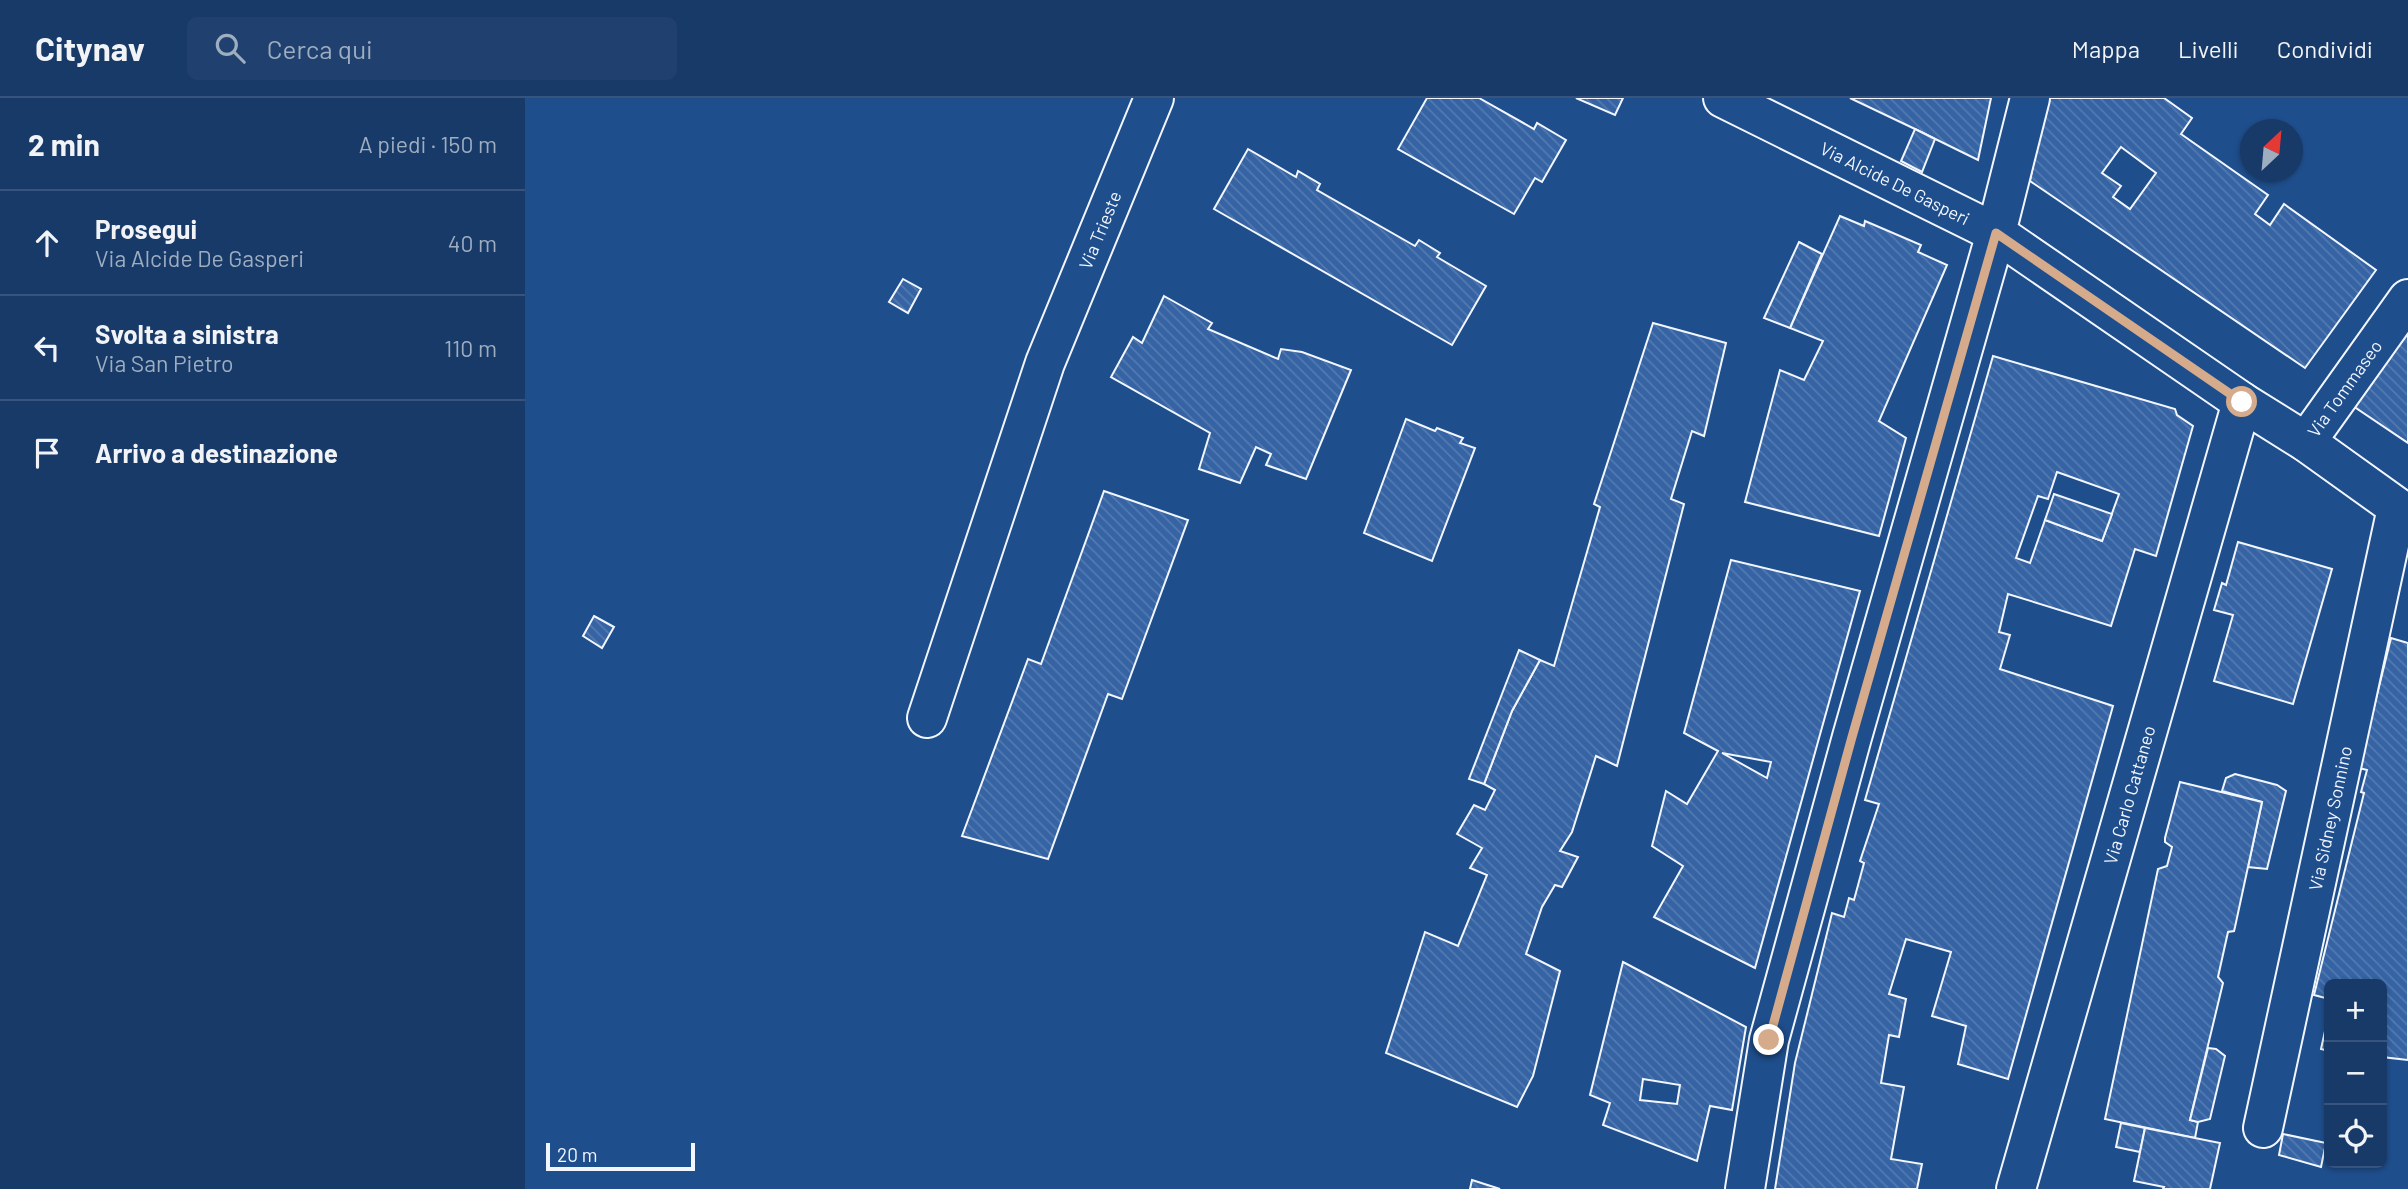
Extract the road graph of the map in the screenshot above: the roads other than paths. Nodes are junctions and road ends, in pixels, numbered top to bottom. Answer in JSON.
{"nodes":[{"id":1,"x":1154,"y":98,"type":"edge"},
{"id":2,"x":1723,"y":98,"type":"edge"},
{"id":3,"x":2030,"y":98,"type":"edge"},
{"id":4,"x":1996,"y":233,"type":"junction"},
{"id":5,"x":2408,"y":299,"type":"edge"},
{"id":6,"x":2242,"y":402,"type":"junction"},
{"id":7,"x":2306,"y":442,"type":"junction"},
{"id":8,"x":2403,"y":512,"type":"edge"},
{"id":9,"x":927,"y":718,"type":"dead end"},
{"id":10,"x":2263,"y":1128,"type":"dead end"},
{"id":11,"x":1745,"y":1189,"type":"edge"},
{"id":12,"x":2016,"y":1189,"type":"edge"}],
"edges":[{"from":1,"to":9,"type":"street","name":"Via Trieste"},
{"from":2,"to":4,"type":"street","name":"Via Alcide De Gasperi"},
{"from":3,"to":4,"type":"street"},
{"from":4,"to":6,"type":"street","name":"Via Alcide De Gasperi"},
{"from":4,"to":11,"type":"street"},
{"from":5,"to":7,"type":"street","name":"Via Tommaseo"},
{"from":6,"to":7,"type":"street","name":"Via Alcide De Gasperi"},
{"from":6,"to":12,"type":"street","name":"Via Carlo Cattaneo"},
{"from":7,"to":8,"type":"street","name":"Via Alcide De Gasperi"},
{"from":8,"to":10,"type":"street","name":"Via Sidney Sonnino"}]}
